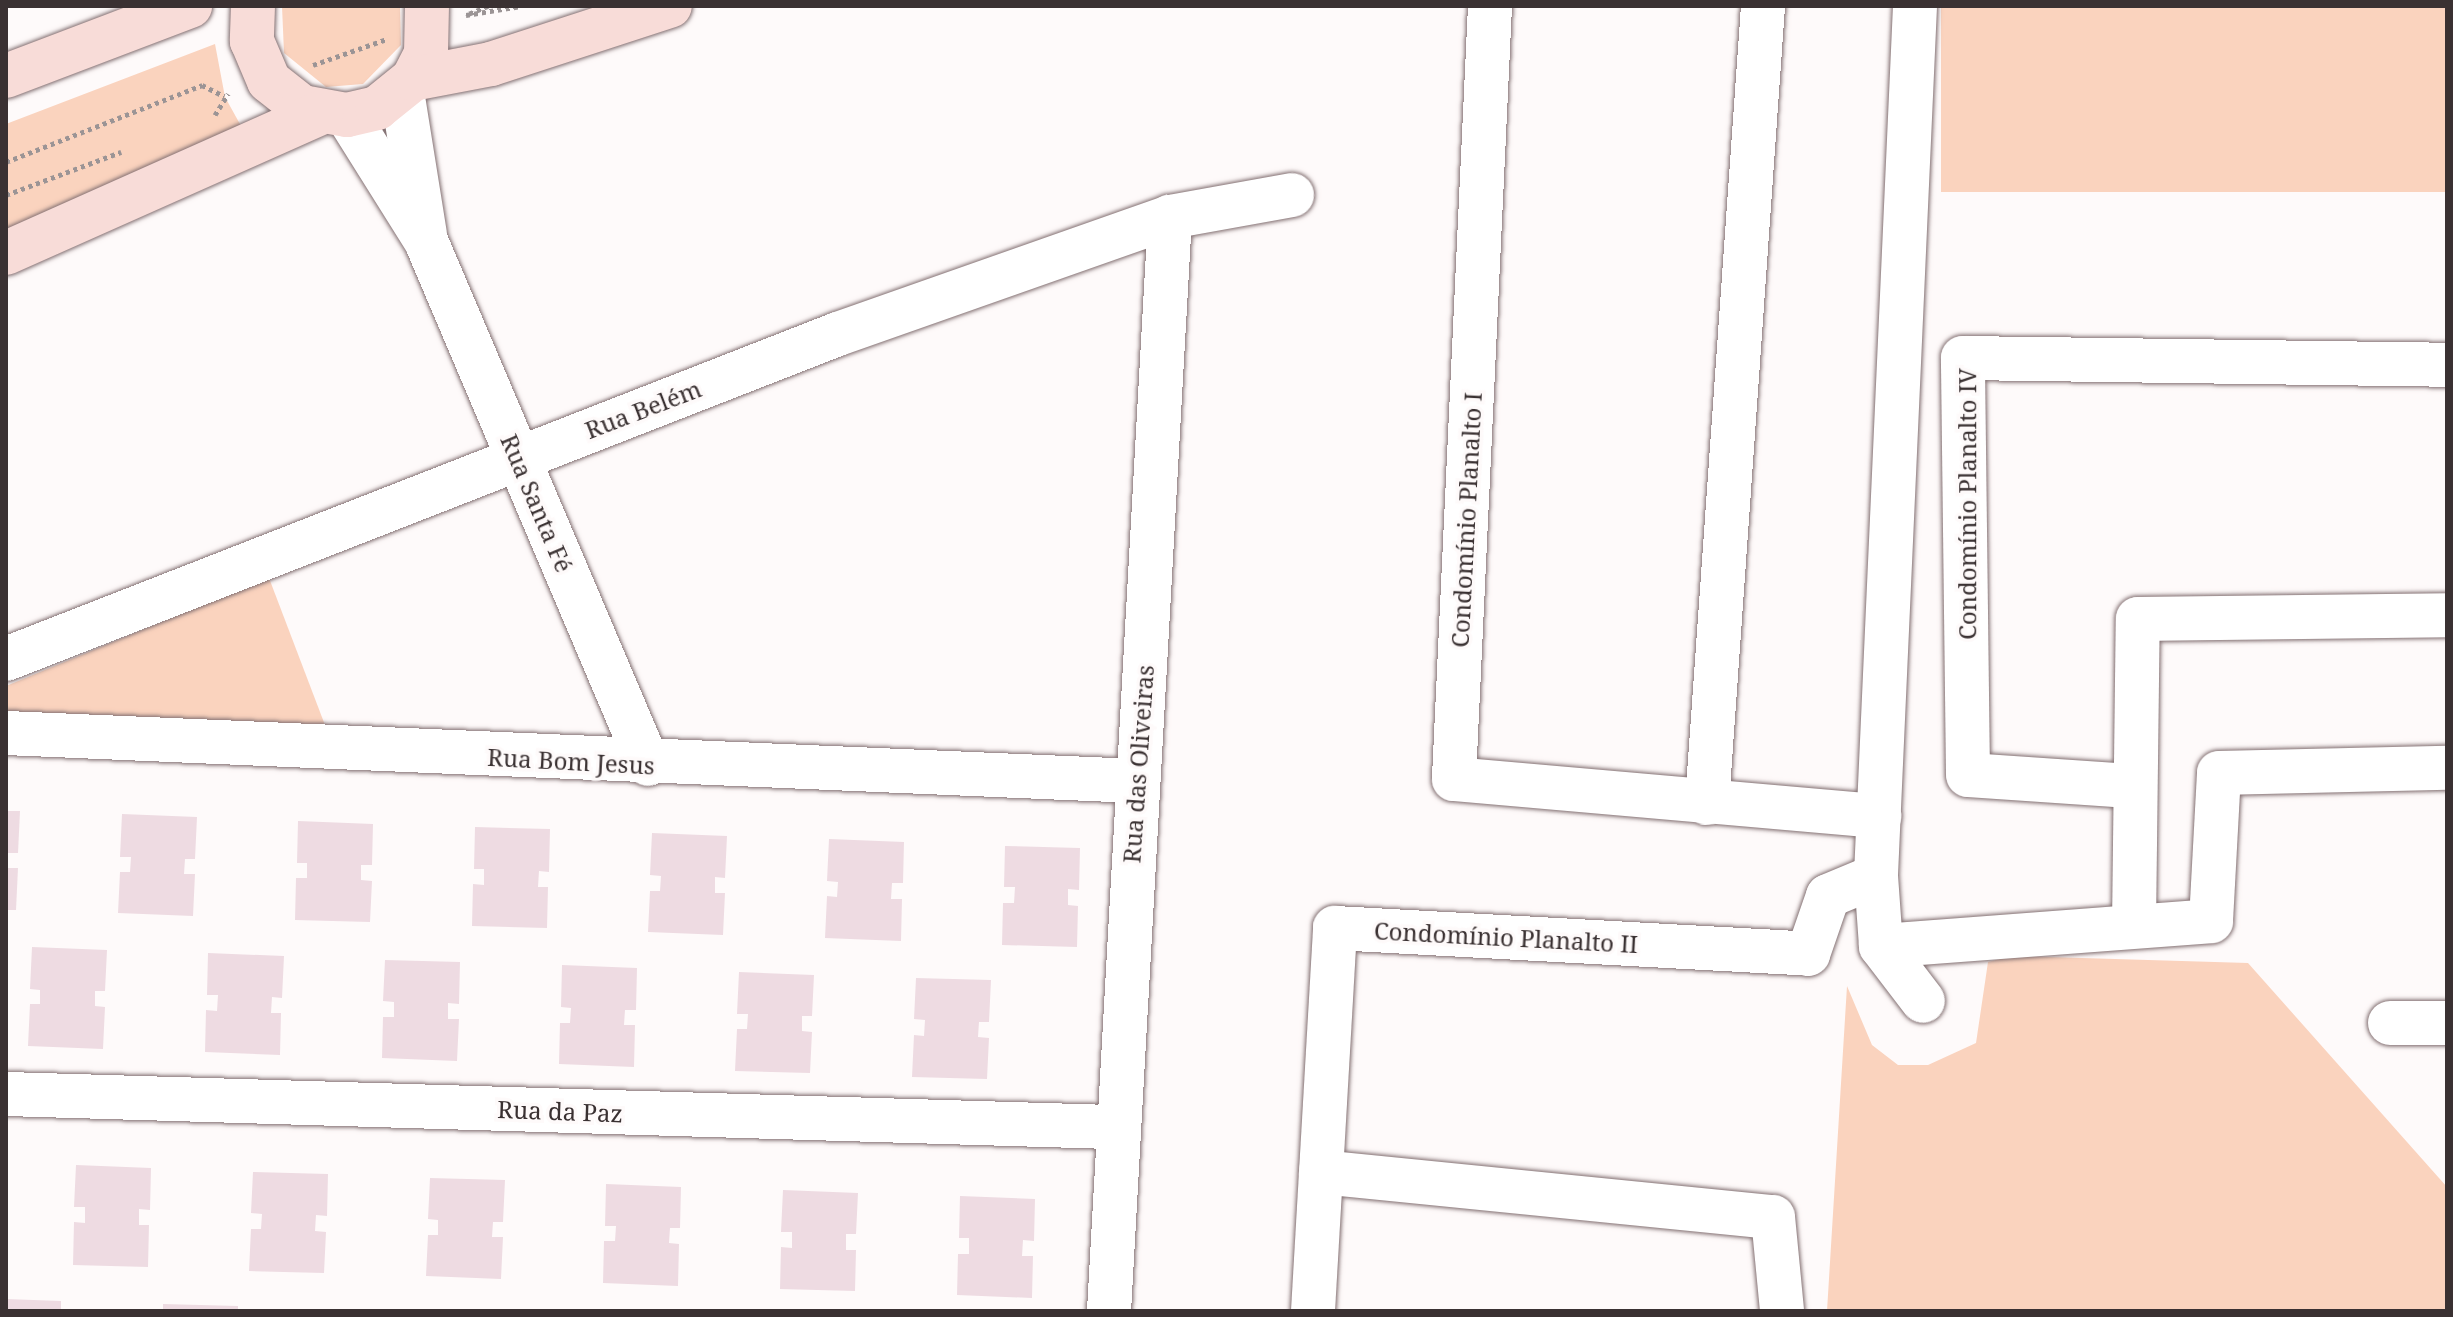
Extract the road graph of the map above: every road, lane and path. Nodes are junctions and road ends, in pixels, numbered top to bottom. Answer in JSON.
{"nodes":[{"id":1,"x":190,"y":6,"type":"edge"},
{"id":2,"x":253,"y":6,"type":"edge"},
{"id":3,"x":488,"y":6,"type":"edge"},
{"id":4,"x":521,"y":6,"type":"edge"},
{"id":5,"x":670,"y":6,"type":"edge"},
{"id":6,"x":1490,"y":6,"type":"edge"},
{"id":7,"x":1763,"y":6,"type":"edge"},
{"id":8,"x":1915,"y":6,"type":"edge"},
{"id":9,"x":428,"y":15,"type":"edge"},
{"id":10,"x":6,"y":76,"type":"edge"},
{"id":11,"x":269,"y":81,"type":"junction"},
{"id":12,"x":408,"y":85,"type":"junction"},
{"id":13,"x":334,"y":114,"type":"junction"},
{"id":14,"x":199,"y":123,"type":"dead end"},
{"id":15,"x":125,"y":151,"type":"dead end"},
{"id":16,"x":6,"y":162,"type":"edge"},
{"id":17,"x":6,"y":195,"type":"edge"},
{"id":18,"x":1292,"y":195,"type":"dead end"},
{"id":19,"x":1170,"y":217,"type":"junction"},
{"id":20,"x":426,"y":241,"type":"junction"},
{"id":21,"x":6,"y":253,"type":"edge"},
{"id":22,"x":2447,"y":365,"type":"edge"},
{"id":23,"x":518,"y":458,"type":"junction"},
{"id":24,"x":2447,"y":615,"type":"edge"},
{"id":25,"x":6,"y":659,"type":"edge"},
{"id":26,"x":6,"y":733,"type":"edge"},
{"id":27,"x":648,"y":764,"type":"junction"},
{"id":28,"x":2447,"y":768,"type":"edge"},
{"id":29,"x":1136,"y":781,"type":"junction"},
{"id":30,"x":2130,"y":786,"type":"junction"},
{"id":31,"x":1707,"y":803,"type":"junction"},
{"id":32,"x":1879,"y":816,"type":"junction"},
{"id":33,"x":1876,"y":876,"type":"junction"},
{"id":34,"x":2134,"y":926,"type":"junction"},
{"id":35,"x":1881,"y":946,"type":"junction"},
{"id":36,"x":1923,"y":1001,"type":"dead end"},
{"id":37,"x":2390,"y":1023,"type":"dead end"},
{"id":38,"x":2447,"y":1023,"type":"edge"},
{"id":39,"x":6,"y":1094,"type":"edge"},
{"id":40,"x":1114,"y":1127,"type":"junction"},
{"id":41,"x":1321,"y":1172,"type":"junction"},
{"id":42,"x":1109,"y":1311,"type":"edge"},
{"id":43,"x":1313,"y":1311,"type":"edge"},
{"id":44,"x":1782,"y":1311,"type":"edge"}],
"edges":[{"from":1,"to":10,"type":"main road"},
{"from":2,"to":11,"type":"main road"},
{"from":3,"to":4,"type":"path"},
{"from":5,"to":12,"type":"main road"},
{"from":6,"to":31,"type":"street","name":"Condomínio Planalto I"},
{"from":7,"to":31,"type":"street"},
{"from":8,"to":32,"type":"street"},
{"from":9,"to":11,"type":"path"},
{"from":9,"to":12,"type":"main road"},
{"from":11,"to":13,"type":"main road"},
{"from":12,"to":13,"type":"main road"},
{"from":12,"to":20,"type":"street","name":"Rua Santa Fé"},
{"from":13,"to":20,"type":"street","name":"Rua Santa Fé"},
{"from":13,"to":21,"type":"main road"},
{"from":14,"to":16,"type":"path"},
{"from":15,"to":17,"type":"path"},
{"from":18,"to":19,"type":"street","name":"Rua Belém"},
{"from":19,"to":23,"type":"street","name":"Rua Belém"},
{"from":19,"to":29,"type":"street","name":"Rua das Oliveiras"},
{"from":20,"to":23,"type":"street","name":"Rua Santa Fé"},
{"from":22,"to":30,"type":"street","name":"Condomínio Planalto IV"},
{"from":23,"to":25,"type":"street","name":"Rua Belém"},
{"from":23,"to":27,"type":"street","name":"Rua Santa Fé"},
{"from":24,"to":30,"type":"street"},
{"from":26,"to":27,"type":"street","name":"Rua Bom Jesus"},
{"from":27,"to":29,"type":"street","name":"Rua Bom Jesus"},
{"from":28,"to":34,"type":"street"},
{"from":29,"to":40,"type":"street","name":"Rua das Oliveiras"},
{"from":30,"to":34,"type":"street"},
{"from":31,"to":32,"type":"street","name":"Condomínio Planalto I"},
{"from":32,"to":33,"type":"street"},
{"from":33,"to":35,"type":"street"},
{"from":33,"to":41,"type":"street","name":"Condomínio Planalto II"},
{"from":34,"to":35,"type":"street"},
{"from":35,"to":36,"type":"street"},
{"from":37,"to":38,"type":"street"},
{"from":39,"to":40,"type":"street","name":"Rua da Paz"},
{"from":40,"to":42,"type":"street","name":"Rua das Oliveiras"},
{"from":41,"to":43,"type":"street","name":"Condomínio Planalto II"},
{"from":41,"to":44,"type":"street"}]}
